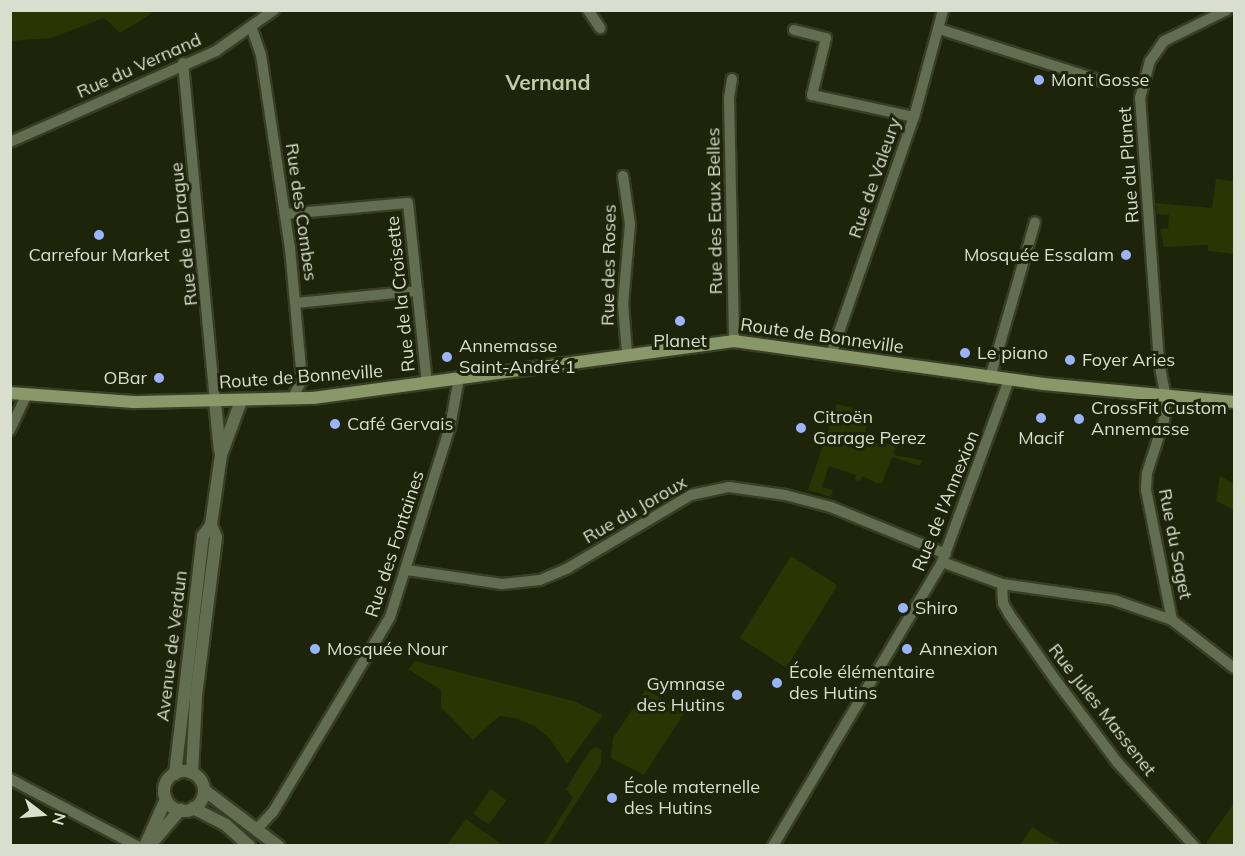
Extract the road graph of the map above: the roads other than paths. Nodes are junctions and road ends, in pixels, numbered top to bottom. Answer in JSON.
{"nodes":[{"id":1,"x":274,"y":10,"type":"edge"},
{"id":2,"x":588,"y":10,"type":"edge"},
{"id":3,"x":943,"y":10,"type":"edge"},
{"id":4,"x":1227,"y":10,"type":"edge"},
{"id":5,"x":600,"y":28,"type":"dead end"},
{"id":6,"x":252,"y":29,"type":"junction"},
{"id":7,"x":939,"y":29,"type":"junction"},
{"id":8,"x":794,"y":30,"type":"dead end"},
{"id":9,"x":183,"y":63,"type":"junction"},
{"id":10,"x":732,"y":79,"type":"dead end"},
{"id":11,"x":1102,"y":81,"type":"dead end"},
{"id":12,"x":914,"y":117,"type":"junction"},
{"id":13,"x":10,"y":142,"type":"edge"},
{"id":14,"x":623,"y":176,"type":"dead end"},
{"id":15,"x":286,"y":214,"type":"junction"},
{"id":16,"x":1035,"y":222,"type":"dead end"},
{"id":17,"x":417,"y":291,"type":"junction"},
{"id":18,"x":296,"y":303,"type":"junction"},
{"id":19,"x":734,"y":341,"type":"junction"},
{"id":20,"x":627,"y":353,"type":"junction"},
{"id":21,"x":831,"y":355,"type":"junction"},
{"id":22,"x":459,"y":378,"type":"junction"},
{"id":23,"x":990,"y":378,"type":"junction"},
{"id":24,"x":1009,"y":380,"type":"junction"},
{"id":25,"x":427,"y":383,"type":"junction"},
{"id":26,"x":10,"y":393,"type":"edge"},
{"id":27,"x":26,"y":395,"type":"junction"},
{"id":28,"x":1166,"y":398,"type":"junction"},
{"id":29,"x":292,"y":399,"type":"junction"},
{"id":30,"x":241,"y":401,"type":"junction"},
{"id":31,"x":215,"y":402,"type":"junction"},
{"id":32,"x":1234,"y":402,"type":"edge"},
{"id":33,"x":10,"y":430,"type":"edge"},
{"id":34,"x":221,"y":455,"type":"junction"},
{"id":35,"x":211,"y":525,"type":"junction"},
{"id":36,"x":944,"y":558,"type":"junction"},
{"id":37,"x":407,"y":570,"type":"junction"},
{"id":38,"x":1002,"y":584,"type":"junction"},
{"id":39,"x":1172,"y":620,"type":"junction"},
{"id":40,"x":1234,"y":669,"type":"edge"},
{"id":41,"x":192,"y":773,"type":"junction"},
{"id":42,"x":175,"y":774,"type":"junction"},
{"id":43,"x":10,"y":778,"type":"edge"},
{"id":44,"x":204,"y":790,"type":"junction"},
{"id":45,"x":166,"y":799,"type":"junction"},
{"id":46,"x":193,"y":808,"type":"junction"},
{"id":47,"x":180,"y":810,"type":"junction"},
{"id":48,"x":257,"y":829,"type":"junction"},
{"id":49,"x":137,"y":846,"type":"edge"},
{"id":50,"x":147,"y":846,"type":"edge"},
{"id":51,"x":249,"y":846,"type":"edge"},
{"id":52,"x":278,"y":846,"type":"edge"},
{"id":53,"x":773,"y":846,"type":"edge"},
{"id":54,"x":1194,"y":846,"type":"edge"}],
"edges":[{"from":1,"to":6,"type":"street","name":"Rue du Vernand"},
{"from":2,"to":5,"type":"street"},
{"from":3,"to":7,"type":"street","name":"Rue de Valeury"},
{"from":4,"to":28,"type":"street","name":"Rue du Planet"},
{"from":6,"to":9,"type":"street","name":"Rue du Vernand"},
{"from":6,"to":15,"type":"street","name":"Rue des Combes"},
{"from":7,"to":11,"type":"street"},
{"from":7,"to":12,"type":"street","name":"Rue de Valeury"},
{"from":8,"to":12,"type":"street"},
{"from":9,"to":13,"type":"street","name":"Rue du Vernand"},
{"from":9,"to":31,"type":"street","name":"Rue de la Drague"},
{"from":10,"to":19,"type":"street","name":"Rue des Eaux Belles"},
{"from":12,"to":21,"type":"street","name":"Rue de Valeury"},
{"from":14,"to":20,"type":"street","name":"Rue des Roses"},
{"from":15,"to":17,"type":"street","name":"Rue de la Croisette"},
{"from":15,"to":18,"type":"street","name":"Rue des Combes"},
{"from":16,"to":23,"type":"street"},
{"from":17,"to":18,"type":"street"},
{"from":17,"to":25,"type":"street","name":"Rue de la Croisette"},
{"from":18,"to":29,"type":"street","name":"Rue des Combes"},
{"from":19,"to":20,"type":"main road","name":"Route de Bonneville"},
{"from":19,"to":21,"type":"main road","name":"Route de Bonneville"},
{"from":20,"to":22,"type":"main road","name":"Route de Bonneville"},
{"from":21,"to":23,"type":"main road","name":"Route de Bonneville"},
{"from":22,"to":25,"type":"main road","name":"Route de Bonneville"},
{"from":22,"to":37,"type":"street","name":"Rue des Fontaines"},
{"from":23,"to":24,"type":"main road","name":"Route de Bonneville"},
{"from":24,"to":28,"type":"main road","name":"Route de Bonneville"},
{"from":24,"to":36,"type":"street","name":"Rue de l'Annexion"},
{"from":25,"to":29,"type":"main road","name":"Route de Bonneville"},
{"from":26,"to":27,"type":"main road","name":"Route de Bonneville"},
{"from":27,"to":31,"type":"main road","name":"Route de Bonneville"},
{"from":27,"to":33,"type":"street"},
{"from":28,"to":32,"type":"main road","name":"Route de Bonneville"},
{"from":28,"to":39,"type":"street","name":"Rue du Saget"},
{"from":29,"to":30,"type":"main road","name":"Route de Bonneville"},
{"from":30,"to":31,"type":"main road","name":"Route de Bonneville"},
{"from":30,"to":34,"type":"street","name":"Avenue de Verdun"},
{"from":31,"to":34,"type":"street","name":"Avenue de Verdun"},
{"from":34,"to":35,"type":"street","name":"Avenue de Verdun"},
{"from":35,"to":41,"type":"street","name":"Avenue de Verdun"},
{"from":35,"to":42,"type":"street","name":"Avenue de Verdun"},
{"from":36,"to":37,"type":"street","name":"Rue du Joroux"},
{"from":36,"to":38,"type":"street","name":"Rue du Joroux"},
{"from":36,"to":53,"type":"street","name":"Rue de l'Annexion"},
{"from":37,"to":48,"type":"street","name":"Rue des Fontaines"},
{"from":38,"to":39,"type":"street","name":"Rue du Joroux"},
{"from":38,"to":54,"type":"street","name":"Rue Jules Massenet"},
{"from":39,"to":40,"type":"street","name":"Rue du Saget"},
{"from":41,"to":42,"type":"street"},
{"from":41,"to":44,"type":"street"},
{"from":42,"to":45,"type":"street"},
{"from":43,"to":49,"type":"street"},
{"from":44,"to":46,"type":"street"},
{"from":44,"to":48,"type":"street"},
{"from":45,"to":47,"type":"street"},
{"from":45,"to":50,"type":"street"},
{"from":46,"to":47,"type":"street"},
{"from":46,"to":51,"type":"street"},
{"from":47,"to":50,"type":"street"},
{"from":48,"to":52,"type":"street"}]}
